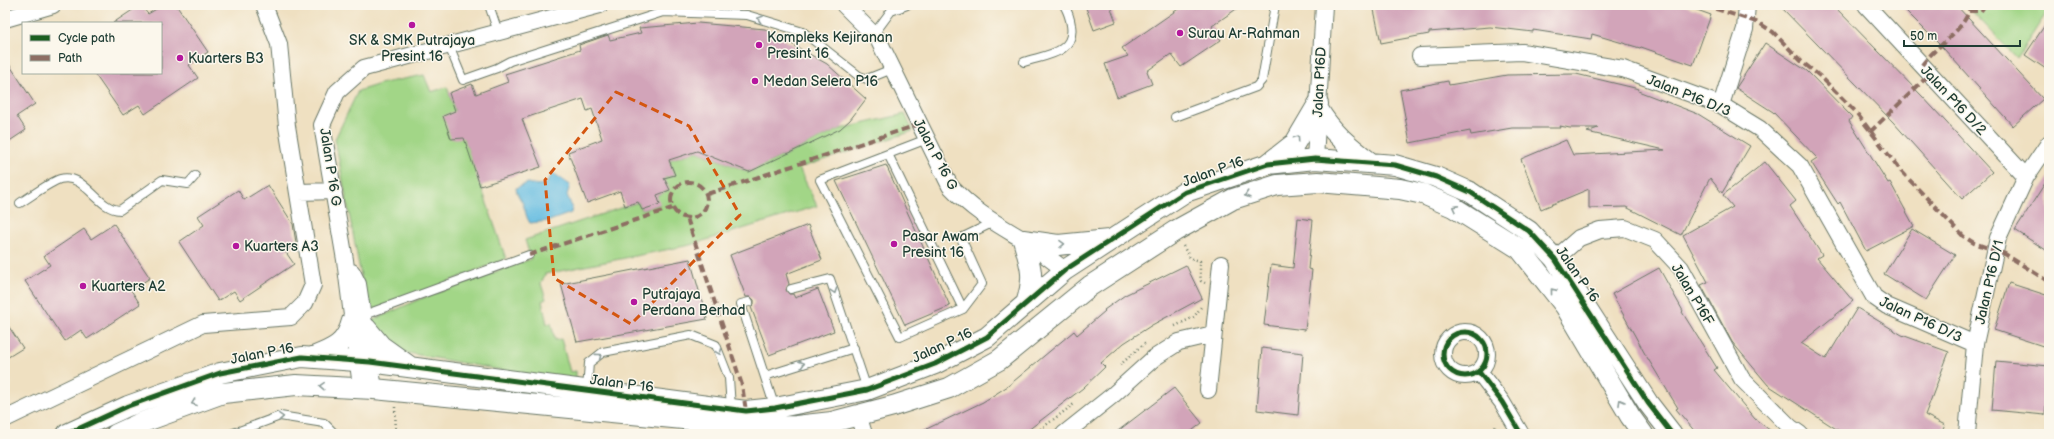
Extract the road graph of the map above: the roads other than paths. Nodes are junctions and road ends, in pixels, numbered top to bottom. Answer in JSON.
{"nodes":[{"id":1,"x":53,"y":5,"type":"edge"},
{"id":2,"x":264,"y":5,"type":"edge"},
{"id":3,"x":489,"y":5,"type":"edge"},
{"id":4,"x":600,"y":5,"type":"edge"},
{"id":5,"x":844,"y":5,"type":"edge"},
{"id":6,"x":907,"y":5,"type":"edge"},
{"id":7,"x":1064,"y":5,"type":"edge"},
{"id":8,"x":1274,"y":5,"type":"edge"},
{"id":9,"x":1324,"y":5,"type":"edge"},
{"id":10,"x":1747,"y":5,"type":"edge"},
{"id":11,"x":1866,"y":5,"type":"edge"},
{"id":12,"x":664,"y":8,"type":"edge"},
{"id":13,"x":5,"y":19,"type":"edge"},
{"id":14,"x":498,"y":32,"type":"junction"},
{"id":15,"x":874,"y":34,"type":"junction"},
{"id":16,"x":449,"y":46,"type":"junction"},
{"id":17,"x":1420,"y":56,"type":"dead end"},
{"id":18,"x":1024,"y":62,"type":"dead end"},
{"id":19,"x":892,"y":70,"type":"junction"},
{"id":20,"x":1721,"y":105,"type":"junction"},
{"id":21,"x":1318,"y":106,"type":"junction"},
{"id":22,"x":1175,"y":117,"type":"dead end"},
{"id":23,"x":927,"y":139,"type":"junction"},
{"id":24,"x":2049,"y":142,"type":"edge"},
{"id":25,"x":888,"y":154,"type":"junction"},
{"id":26,"x":1315,"y":159,"type":"junction"},
{"id":27,"x":1371,"y":163,"type":"junction"},
{"id":28,"x":1268,"y":164,"type":"junction"},
{"id":29,"x":194,"y":176,"type":"dead end"},
{"id":30,"x":2026,"y":177,"type":"junction"},
{"id":31,"x":1277,"y":185,"type":"junction"},
{"id":32,"x":1356,"y":185,"type":"junction"},
{"id":33,"x":334,"y":191,"type":"junction"},
{"id":34,"x":299,"y":192,"type":"junction"},
{"id":35,"x":20,"y":203,"type":"dead end"},
{"id":36,"x":992,"y":223,"type":"junction"},
{"id":37,"x":1171,"y":233,"type":"junction"},
{"id":38,"x":1023,"y":240,"type":"junction"},
{"id":39,"x":1112,"y":240,"type":"junction"},
{"id":40,"x":529,"y":255,"type":"dead end"},
{"id":41,"x":1556,"y":259,"type":"junction"},
{"id":42,"x":1220,"y":264,"type":"dead end"},
{"id":43,"x":1065,"y":270,"type":"junction"},
{"id":44,"x":791,"y":289,"type":"dead end"},
{"id":45,"x":749,"y":302,"type":"dead end"},
{"id":46,"x":1026,"y":304,"type":"junction"},
{"id":47,"x":963,"y":309,"type":"junction"},
{"id":48,"x":361,"y":321,"type":"junction"},
{"id":49,"x":1213,"y":334,"type":"junction"},
{"id":50,"x":1975,"y":344,"type":"junction"},
{"id":51,"x":854,"y":348,"type":"junction"},
{"id":52,"x":311,"y":358,"type":"junction"},
{"id":53,"x":999,"y":360,"type":"junction"},
{"id":54,"x":364,"y":362,"type":"junction"},
{"id":55,"x":410,"y":368,"type":"junction"},
{"id":56,"x":1479,"y":372,"type":"dead end"},
{"id":57,"x":765,"y":376,"type":"junction"},
{"id":58,"x":367,"y":388,"type":"junction"},
{"id":59,"x":587,"y":390,"type":"junction"},
{"id":60,"x":867,"y":390,"type":"junction"},
{"id":61,"x":1208,"y":390,"type":"dead end"},
{"id":62,"x":775,"y":408,"type":"junction"},
{"id":63,"x":731,"y":409,"type":"junction"},
{"id":64,"x":858,"y":415,"type":"junction"},
{"id":65,"x":5,"y":419,"type":"edge"},
{"id":66,"x":68,"y":434,"type":"edge"},
{"id":67,"x":116,"y":434,"type":"edge"},
{"id":68,"x":231,"y":434,"type":"edge"},
{"id":69,"x":335,"y":434,"type":"edge"},
{"id":70,"x":864,"y":434,"type":"edge"},
{"id":71,"x":1064,"y":434,"type":"edge"},
{"id":72,"x":1521,"y":434,"type":"edge"},
{"id":73,"x":1643,"y":434,"type":"edge"},
{"id":74,"x":1672,"y":434,"type":"edge"},
{"id":75,"x":1800,"y":434,"type":"edge"},
{"id":76,"x":1967,"y":434,"type":"edge"}],
"edges":[{"from":1,"to":13,"type":"street"},
{"from":2,"to":34,"type":"street"},
{"from":3,"to":14,"type":"lane"},
{"from":4,"to":14,"type":"street","name":"Jalan P 16 G"},
{"from":5,"to":15,"type":"street","name":"Jalan P 16 G"},
{"from":6,"to":15,"type":"lane"},
{"from":7,"to":18,"type":"lane"},
{"from":8,"to":22,"type":"lane"},
{"from":9,"to":21,"type":"street","name":"Jalan P16D"},
{"from":10,"to":20,"type":"street"},
{"from":11,"to":30,"type":"street","name":"Jalan P16 D/2"},
{"from":12,"to":16,"type":"lane"},
{"from":19,"to":12,"type":"lane","one_way":true},
{"from":14,"to":16,"type":"street","name":"Jalan P 16 G"},
{"from":15,"to":19,"type":"street","name":"Jalan P 16 G"},
{"from":16,"to":33,"type":"street","name":"Jalan P 16 G"},
{"from":17,"to":20,"type":"street","name":"Jalan P16 D/3"},
{"from":19,"to":23,"type":"street","name":"Jalan P 16 G"},
{"from":20,"to":50,"type":"street","name":"Jalan P16 D/3"},
{"from":21,"to":26,"type":"street","name":"Jalan P16D"},
{"from":21,"to":27,"type":"street"},
{"from":28,"to":21,"type":"street","one_way":true},
{"from":23,"to":25,"type":"lane"},
{"from":23,"to":36,"type":"street","name":"Jalan P 16 G"},
{"from":24,"to":30,"type":"street","name":"Jalan P16 D/1"},
{"from":25,"to":47,"type":"lane"},
{"from":25,"to":47,"type":"lane"},
{"from":26,"to":27,"type":"street","name":"Jalan P 16"},
{"from":26,"to":28,"type":"street","name":"Jalan P 16"},
{"from":26,"to":31,"type":"street"},
{"from":26,"to":32,"type":"street"},
{"from":27,"to":41,"type":"street","name":"Jalan P 16"},
{"from":28,"to":39,"type":"street","name":"Jalan P 16"},
{"from":29,"to":35,"type":"lane"},
{"from":30,"to":50,"type":"street","name":"Jalan P16 D/1"},
{"from":31,"to":32,"type":"street","name":"Jalan P 16"},
{"from":31,"to":37,"type":"street","name":"Jalan P 16","one_way":true},
{"from":73,"to":32,"type":"street","name":"Jalan P 16","one_way":true},
{"from":33,"to":34,"type":"street"},
{"from":33,"to":48,"type":"street","name":"Jalan P 16 G"},
{"from":34,"to":65,"type":"street"},
{"from":36,"to":38,"type":"street","name":"Jalan P 16 G"},
{"from":36,"to":47,"type":"lane"},
{"from":37,"to":43,"type":"street"},
{"from":37,"to":53,"type":"street","name":"Jalan P 16"},
{"from":38,"to":39,"type":"street","one_way":true},
{"from":38,"to":43,"type":"street","name":"Jalan P 16 G"},
{"from":38,"to":46,"type":"street"},
{"from":39,"to":43,"type":"street","name":"Jalan P 16"},
{"from":40,"to":48,"type":"lane"},
{"from":41,"to":74,"type":"street","name":"Jalan P 16"},
{"from":41,"to":75,"type":"street","name":"Jalan P16F"},
{"from":42,"to":49,"type":"street"},
{"from":43,"to":46,"type":"street","name":"Jalan P 16"},
{"from":43,"to":53,"type":"street"},
{"from":44,"to":51,"type":"lane","one_way":true},
{"from":45,"to":57,"type":"lane"},
{"from":46,"to":60,"type":"street","name":"Jalan P 16"},
{"from":48,"to":52,"type":"street"},
{"from":48,"to":54,"type":"street","name":"Jalan P 16 G"},
{"from":48,"to":55,"type":"street"},
{"from":49,"to":61,"type":"street"},
{"from":49,"to":71,"type":"street"},
{"from":50,"to":76,"type":"street","name":"Jalan P16 D/1"},
{"from":57,"to":51,"type":"lane","one_way":true},
{"from":51,"to":60,"type":"lane"},
{"from":52,"to":54,"type":"street","name":"Jalan P 16"},
{"from":52,"to":66,"type":"street","name":"Jalan P 16"},
{"from":53,"to":64,"type":"street","name":"Jalan P 16"},
{"from":54,"to":55,"type":"street","name":"Jalan P 16"},
{"from":54,"to":58,"type":"street","name":"Jalan P 16 G"},
{"from":55,"to":59,"type":"street","name":"Jalan P 16"},
{"from":56,"to":72,"type":"street"},
{"from":57,"to":62,"type":"lane"},
{"from":58,"to":64,"type":"street","name":"Jalan P 16"},
{"from":58,"to":67,"type":"street","name":"Jalan P 16","one_way":true},
{"from":59,"to":63,"type":"street","name":"Jalan P 16"},
{"from":59,"to":63,"type":"lane","one_way":true},
{"from":60,"to":62,"type":"street","name":"Jalan P 16"},
{"from":62,"to":63,"type":"street","name":"Jalan P 16"},
{"from":64,"to":70,"type":"street"},
{"from":68,"to":69,"type":"lane","one_way":true}]}
